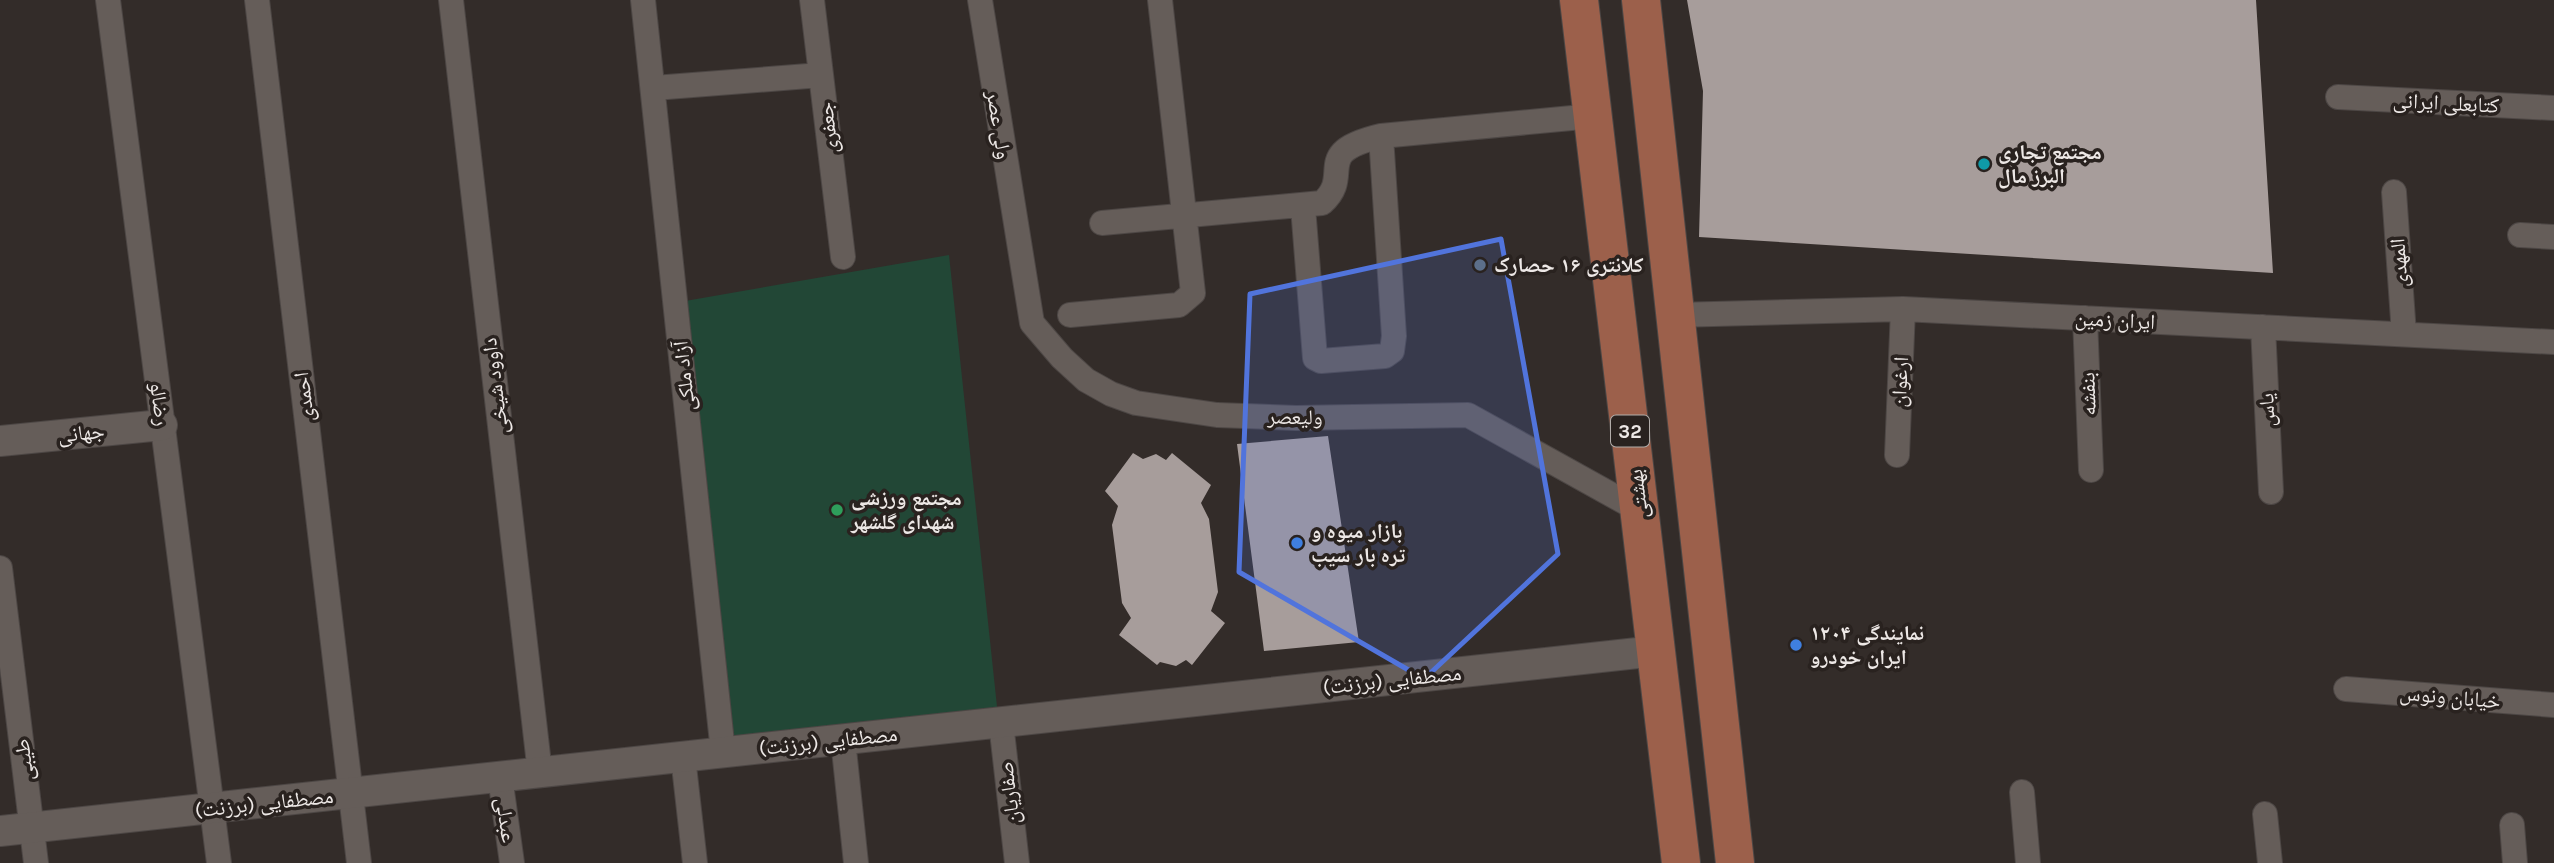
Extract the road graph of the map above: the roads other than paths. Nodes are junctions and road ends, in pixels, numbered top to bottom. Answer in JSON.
{"nodes":[{"id":1,"x":108,"y":0,"type":"edge"},
{"id":2,"x":257,"y":0,"type":"edge"},
{"id":3,"x":451,"y":0,"type":"edge"},
{"id":4,"x":643,"y":0,"type":"edge"},
{"id":5,"x":812,"y":0,"type":"edge"},
{"id":6,"x":980,"y":0,"type":"edge"},
{"id":7,"x":1160,"y":0,"type":"edge"},
{"id":8,"x":1579,"y":0,"type":"edge"},
{"id":9,"x":1641,"y":0,"type":"edge"},
{"id":10,"x":821,"y":75,"type":"junction"},
{"id":11,"x":653,"y":88,"type":"junction"},
{"id":12,"x":2339,"y":97,"type":"dead end"},
{"id":13,"x":2554,"y":108,"type":"edge"},
{"id":14,"x":1593,"y":116,"type":"junction"},
{"id":15,"x":1381,"y":136,"type":"junction"},
{"id":16,"x":2394,"y":191,"type":"dead end"},
{"id":17,"x":1303,"y":207,"type":"junction"},
{"id":18,"x":1184,"y":216,"type":"junction"},
{"id":19,"x":1102,"y":223,"type":"dead end"},
{"id":20,"x":2520,"y":236,"type":"dead end"},
{"id":21,"x":2554,"y":237,"type":"edge"},
{"id":22,"x":1019,"y":250,"type":"joint"},
{"id":23,"x":844,"y":257,"type":"dead end"},
{"id":24,"x":1903,"y":309,"type":"junction"},
{"id":25,"x":1070,"y":315,"type":"dead end"},
{"id":26,"x":1675,"y":315,"type":"junction"},
{"id":27,"x":2085,"y":318,"type":"junction"},
{"id":28,"x":2263,"y":327,"type":"junction"},
{"id":29,"x":2404,"y":334,"type":"junction"},
{"id":30,"x":2554,"y":342,"type":"edge"},
{"id":31,"x":162,"y":425,"type":"junction"},
{"id":32,"x":0,"y":441,"type":"edge"},
{"id":33,"x":1897,"y":455,"type":"dead end"},
{"id":34,"x":2091,"y":470,"type":"dead end"},
{"id":35,"x":2271,"y":492,"type":"dead end"},
{"id":36,"x":1639,"y":510,"type":"junction"},
{"id":37,"x":0,"y":568,"type":"edge"},
{"id":38,"x":1656,"y":651,"type":"junction"},
{"id":39,"x":2346,"y":689,"type":"dead end"},
{"id":40,"x":2554,"y":705,"type":"edge"},
{"id":41,"x":1000,"y":723,"type":"junction"},
{"id":42,"x":843,"y":740,"type":"junction"},
{"id":43,"x":723,"y":752,"type":"junction"},
{"id":44,"x":683,"y":757,"type":"junction"},
{"id":45,"x":540,"y":773,"type":"junction"},
{"id":46,"x":500,"y":777,"type":"junction"},
{"id":47,"x":2022,"y":792,"type":"dead end"},
{"id":48,"x":351,"y":793,"type":"junction"},
{"id":49,"x":212,"y":808,"type":"junction"},
{"id":50,"x":2265,"y":814,"type":"dead end"},
{"id":51,"x":2512,"y":825,"type":"dead end"},
{"id":52,"x":32,"y":828,"type":"junction"},
{"id":53,"x":0,"y":831,"type":"edge"},
{"id":54,"x":36,"y":863,"type":"edge"},
{"id":55,"x":219,"y":863,"type":"edge"},
{"id":56,"x":359,"y":863,"type":"edge"},
{"id":57,"x":512,"y":863,"type":"edge"},
{"id":58,"x":695,"y":863,"type":"edge"},
{"id":59,"x":856,"y":863,"type":"edge"},
{"id":60,"x":1017,"y":863,"type":"edge"},
{"id":61,"x":1681,"y":863,"type":"edge"},
{"id":62,"x":1735,"y":863,"type":"edge"},
{"id":63,"x":2028,"y":863,"type":"edge"},
{"id":64,"x":2270,"y":863,"type":"edge"},
{"id":65,"x":2515,"y":863,"type":"edge"}],
"edges":[{"from":1,"to":31,"type":"street","name":"رضالو"},
{"from":2,"to":48,"type":"street","name":"احمدی"},
{"from":3,"to":45,"type":"street","name":"داوود شیخی"},
{"from":4,"to":11,"type":"street","name":"آزاد ملکی"},
{"from":5,"to":10,"type":"street","name":"جعفری"},
{"from":6,"to":22,"type":"street","name":"ولی عصر"},
{"from":7,"to":18,"type":"street"},
{"from":8,"to":14,"type":"main road","name":"بهشتی","number":"32"},
{"from":9,"to":26,"type":"main road"},
{"from":10,"to":11,"type":"street"},
{"from":10,"to":23,"type":"street","name":"جعفری"},
{"from":11,"to":43,"type":"street","name":"آزاد ملکی"},
{"from":12,"to":13,"type":"street","name":"کتابعلی ایرانی"},
{"from":14,"to":15,"type":"street"},
{"from":14,"to":36,"type":"main road","name":"بهشتی","number":"32"},
{"from":15,"to":17,"type":"street"},
{"from":15,"to":17,"type":"street"},
{"from":16,"to":29,"type":"street","name":"المهدی"},
{"from":17,"to":18,"type":"street"},
{"from":18,"to":19,"type":"street"},
{"from":18,"to":25,"type":"street"},
{"from":20,"to":21,"type":"street"},
{"from":22,"to":36,"type":"street","name":"ولیعصر"},
{"from":24,"to":26,"type":"street","name":"ایران زمین"},
{"from":24,"to":27,"type":"street","name":"ایران زمین"},
{"from":24,"to":33,"type":"street","name":"ارغوان"},
{"from":26,"to":62,"type":"main road"},
{"from":27,"to":28,"type":"street","name":"ایران زمین"},
{"from":27,"to":34,"type":"street","name":"بنفشه"},
{"from":28,"to":29,"type":"street","name":"ایران زمین"},
{"from":28,"to":35,"type":"street","name":"یاس"},
{"from":29,"to":30,"type":"street","name":"ایران زمین"},
{"from":31,"to":32,"type":"street","name":"جهانی"},
{"from":31,"to":49,"type":"street","name":"رضالو"},
{"from":36,"to":38,"type":"main road","name":"بهشتی","number":"32"},
{"from":37,"to":52,"type":"street","name":"طیبی"},
{"from":38,"to":41,"type":"street","name":"مصطفایی (برزنت)"},
{"from":38,"to":61,"type":"main road","name":"بهشتی","number":"32"},
{"from":39,"to":40,"type":"street","name":"خیابان ونوس"},
{"from":41,"to":42,"type":"street","name":"مصطفایی (برزنت)"},
{"from":41,"to":60,"type":"street","name":"صفاریان"},
{"from":42,"to":43,"type":"street","name":"مصطفایی (برزنت)"},
{"from":42,"to":59,"type":"street"},
{"from":43,"to":44,"type":"street","name":"مصطفایی (برزنت)"},
{"from":44,"to":45,"type":"street","name":"مصطفایی (برزنت)"},
{"from":44,"to":58,"type":"street"},
{"from":45,"to":46,"type":"street","name":"مصطفایی (برزنت)"},
{"from":46,"to":48,"type":"street","name":"مصطفایی (برزنت)"},
{"from":46,"to":57,"type":"street","name":"عبدلی"},
{"from":47,"to":63,"type":"street"},
{"from":48,"to":49,"type":"street","name":"مصطفایی (برزنت)"},
{"from":48,"to":56,"type":"street","name":"احمدی"},
{"from":49,"to":52,"type":"street","name":"مصطفایی (برزنت)"},
{"from":49,"to":55,"type":"street","name":"رضالو"},
{"from":50,"to":64,"type":"street"},
{"from":51,"to":65,"type":"street"},
{"from":52,"to":53,"type":"street","name":"مصطفایی (برزنت)"},
{"from":52,"to":54,"type":"street","name":"طیبی"}]}
